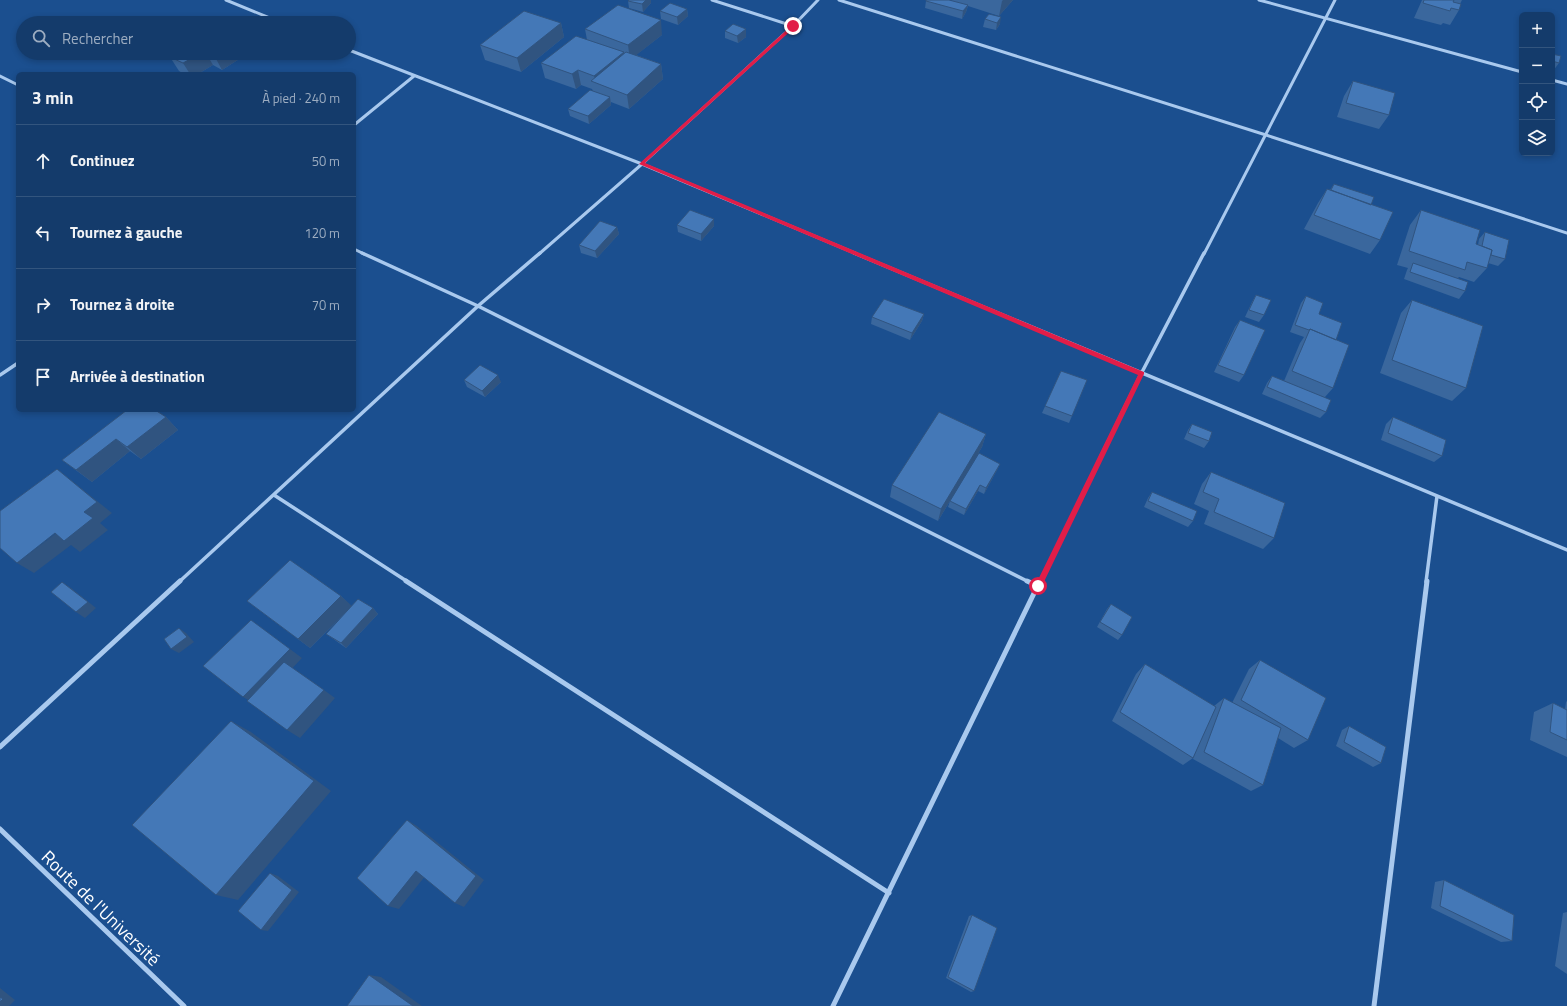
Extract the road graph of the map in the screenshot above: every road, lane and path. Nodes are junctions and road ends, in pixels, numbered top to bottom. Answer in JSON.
{"nodes":[{"id":1,"x":226,"y":0,"type":"edge"},
{"id":2,"x":712,"y":0,"type":"edge"},
{"id":3,"x":818,"y":0,"type":"edge"},
{"id":4,"x":839,"y":0,"type":"edge"},
{"id":5,"x":1259,"y":0,"type":"edge"},
{"id":6,"x":1335,"y":0,"type":"edge"},
{"id":7,"x":265,"y":16,"type":"edge"},
{"id":8,"x":1327,"y":18,"type":"junction"},
{"id":9,"x":793,"y":26,"type":"junction"},
{"id":10,"x":356,"y":53,"type":"edge"},
{"id":11,"x":1519,"y":71,"type":"edge"},
{"id":12,"x":0,"y":76,"type":"edge"},
{"id":13,"x":414,"y":76,"type":"junction"},
{"id":14,"x":1555,"y":81,"type":"edge"},
{"id":15,"x":16,"y":84,"type":"edge"},
{"id":16,"x":1567,"y":84,"type":"edge"},
{"id":17,"x":356,"y":123,"type":"edge"},
{"id":18,"x":1266,"y":135,"type":"junction"},
{"id":19,"x":642,"y":164,"type":"junction"},
{"id":20,"x":1567,"y":233,"type":"edge"},
{"id":21,"x":356,"y":250,"type":"edge"},
{"id":22,"x":478,"y":306,"type":"junction"},
{"id":23,"x":16,"y":364,"type":"edge"},
{"id":24,"x":1142,"y":374,"type":"junction"},
{"id":25,"x":0,"y":375,"type":"edge"},
{"id":26,"x":274,"y":495,"type":"junction"},
{"id":27,"x":1436,"y":496,"type":"junction"},
{"id":28,"x":1567,"y":550,"type":"edge"},
{"id":29,"x":1038,"y":586,"type":"junction"},
{"id":30,"x":0,"y":747,"type":"edge"},
{"id":31,"x":0,"y":829,"type":"edge"},
{"id":32,"x":889,"y":892,"type":"junction"},
{"id":33,"x":184,"y":1006,"type":"edge"},
{"id":34,"x":833,"y":1006,"type":"edge"},
{"id":35,"x":1374,"y":1006,"type":"edge"}],
"edges":[{"from":1,"to":7,"type":"street"},
{"from":2,"to":9,"type":"street"},
{"from":3,"to":9,"type":"street"},
{"from":4,"to":18,"type":"street"},
{"from":5,"to":8,"type":"street"},
{"from":6,"to":8,"type":"street"},
{"from":8,"to":11,"type":"street"},
{"from":8,"to":18,"type":"street"},
{"from":9,"to":19,"type":"street"},
{"from":10,"to":13,"type":"street"},
{"from":12,"to":15,"type":"street"},
{"from":13,"to":17,"type":"street"},
{"from":13,"to":19,"type":"street"},
{"from":14,"to":16,"type":"street"},
{"from":18,"to":20,"type":"street"},
{"from":18,"to":24,"type":"street"},
{"from":19,"to":22,"type":"street"},
{"from":19,"to":24,"type":"street"},
{"from":21,"to":22,"type":"street"},
{"from":22,"to":26,"type":"street"},
{"from":22,"to":29,"type":"street"},
{"from":23,"to":25,"type":"street"},
{"from":24,"to":27,"type":"street"},
{"from":24,"to":29,"type":"street"},
{"from":26,"to":30,"type":"street"},
{"from":26,"to":32,"type":"street"},
{"from":27,"to":28,"type":"street"},
{"from":27,"to":35,"type":"street"},
{"from":29,"to":32,"type":"street"},
{"from":31,"to":33,"type":"street","name":"Route de l'Université"},
{"from":32,"to":34,"type":"street"}]}
